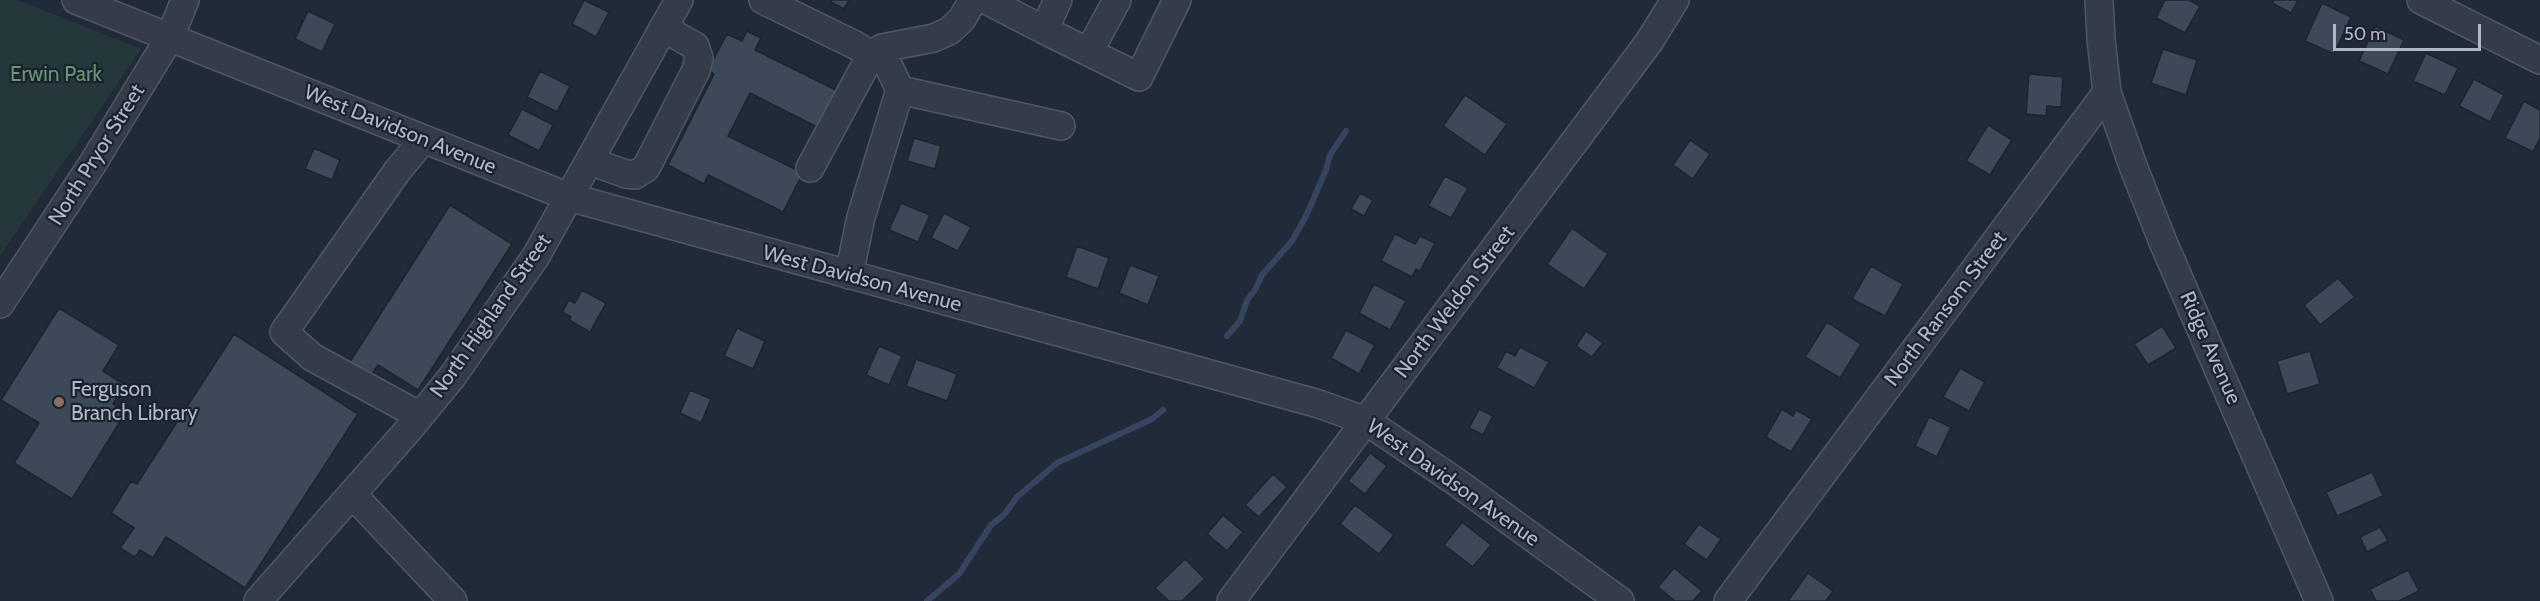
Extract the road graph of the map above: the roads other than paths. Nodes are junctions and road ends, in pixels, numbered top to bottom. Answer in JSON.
{"nodes":[{"id":1,"x":76,"y":0,"type":"edge"},
{"id":2,"x":185,"y":0,"type":"edge"},
{"id":3,"x":679,"y":0,"type":"edge"},
{"id":4,"x":763,"y":0,"type":"edge"},
{"id":5,"x":974,"y":0,"type":"edge"},
{"id":6,"x":986,"y":0,"type":"edge"},
{"id":7,"x":1058,"y":0,"type":"edge"},
{"id":8,"x":1117,"y":0,"type":"edge"},
{"id":9,"x":1177,"y":0,"type":"edge"},
{"id":10,"x":1675,"y":0,"type":"edge"},
{"id":11,"x":2099,"y":0,"type":"edge"},
{"id":12,"x":2421,"y":0,"type":"edge"},
{"id":13,"x":663,"y":28,"type":"junction"},
{"id":14,"x":1044,"y":30,"type":"junction"},
{"id":15,"x":170,"y":37,"type":"junction"},
{"id":16,"x":1089,"y":52,"type":"junction"},
{"id":17,"x":871,"y":55,"type":"junction"},
{"id":18,"x":2540,"y":60,"type":"edge"},
{"id":19,"x":900,"y":90,"type":"junction"},
{"id":20,"x":2107,"y":92,"type":"junction"},
{"id":21,"x":1061,"y":126,"type":"dead end"},
{"id":22,"x":423,"y":140,"type":"junction"},
{"id":23,"x":590,"y":161,"type":"junction"},
{"id":24,"x":810,"y":168,"type":"dead end"},
{"id":25,"x":569,"y":197,"type":"junction"},
{"id":26,"x":849,"y":275,"type":"junction"},
{"id":27,"x":0,"y":304,"type":"edge"},
{"id":28,"x":420,"y":416,"type":"junction"},
{"id":29,"x":1366,"y":421,"type":"junction"},
{"id":30,"x":352,"y":494,"type":"junction"},
{"id":31,"x":258,"y":601,"type":"edge"},
{"id":32,"x":453,"y":601,"type":"edge"},
{"id":33,"x":1231,"y":601,"type":"edge"},
{"id":34,"x":1620,"y":601,"type":"edge"},
{"id":35,"x":1728,"y":601,"type":"edge"},
{"id":36,"x":2319,"y":601,"type":"edge"}],
"edges":[{"from":1,"to":15,"type":"street","name":"West Davidson Avenue"},
{"from":2,"to":15,"type":"street","name":"North Pryor Street"},
{"from":3,"to":13,"type":"street","name":"North Highland Street"},
{"from":4,"to":17,"type":"street"},
{"from":5,"to":17,"type":"street"},
{"from":6,"to":14,"type":"street"},
{"from":7,"to":14,"type":"street"},
{"from":8,"to":16,"type":"street"},
{"from":9,"to":16,"type":"street"},
{"from":10,"to":29,"type":"street","name":"North Weldon Street"},
{"from":11,"to":20,"type":"street"},
{"from":12,"to":18,"type":"street"},
{"from":13,"to":23,"type":"street","name":"North Highland Street"},
{"from":13,"to":23,"type":"street"},
{"from":14,"to":16,"type":"street"},
{"from":15,"to":22,"type":"street","name":"West Davidson Avenue"},
{"from":15,"to":27,"type":"street","name":"North Pryor Street"},
{"from":17,"to":19,"type":"street"},
{"from":17,"to":24,"type":"street"},
{"from":19,"to":21,"type":"street"},
{"from":19,"to":26,"type":"street"},
{"from":20,"to":35,"type":"street","name":"North Ransom Street"},
{"from":20,"to":36,"type":"street","name":"Ridge Avenue"},
{"from":22,"to":25,"type":"street","name":"West Davidson Avenue"},
{"from":22,"to":28,"type":"street"},
{"from":23,"to":25,"type":"street","name":"North Highland Street"},
{"from":25,"to":26,"type":"street","name":"West Davidson Avenue"},
{"from":25,"to":28,"type":"street","name":"North Highland Street"},
{"from":26,"to":29,"type":"street","name":"West Davidson Avenue"},
{"from":28,"to":30,"type":"street","name":"North Highland Street"},
{"from":29,"to":33,"type":"street","name":"North Weldon Street"},
{"from":29,"to":34,"type":"street","name":"West Davidson Avenue"},
{"from":30,"to":31,"type":"street","name":"North Highland Street"},
{"from":30,"to":32,"type":"street"}]}
